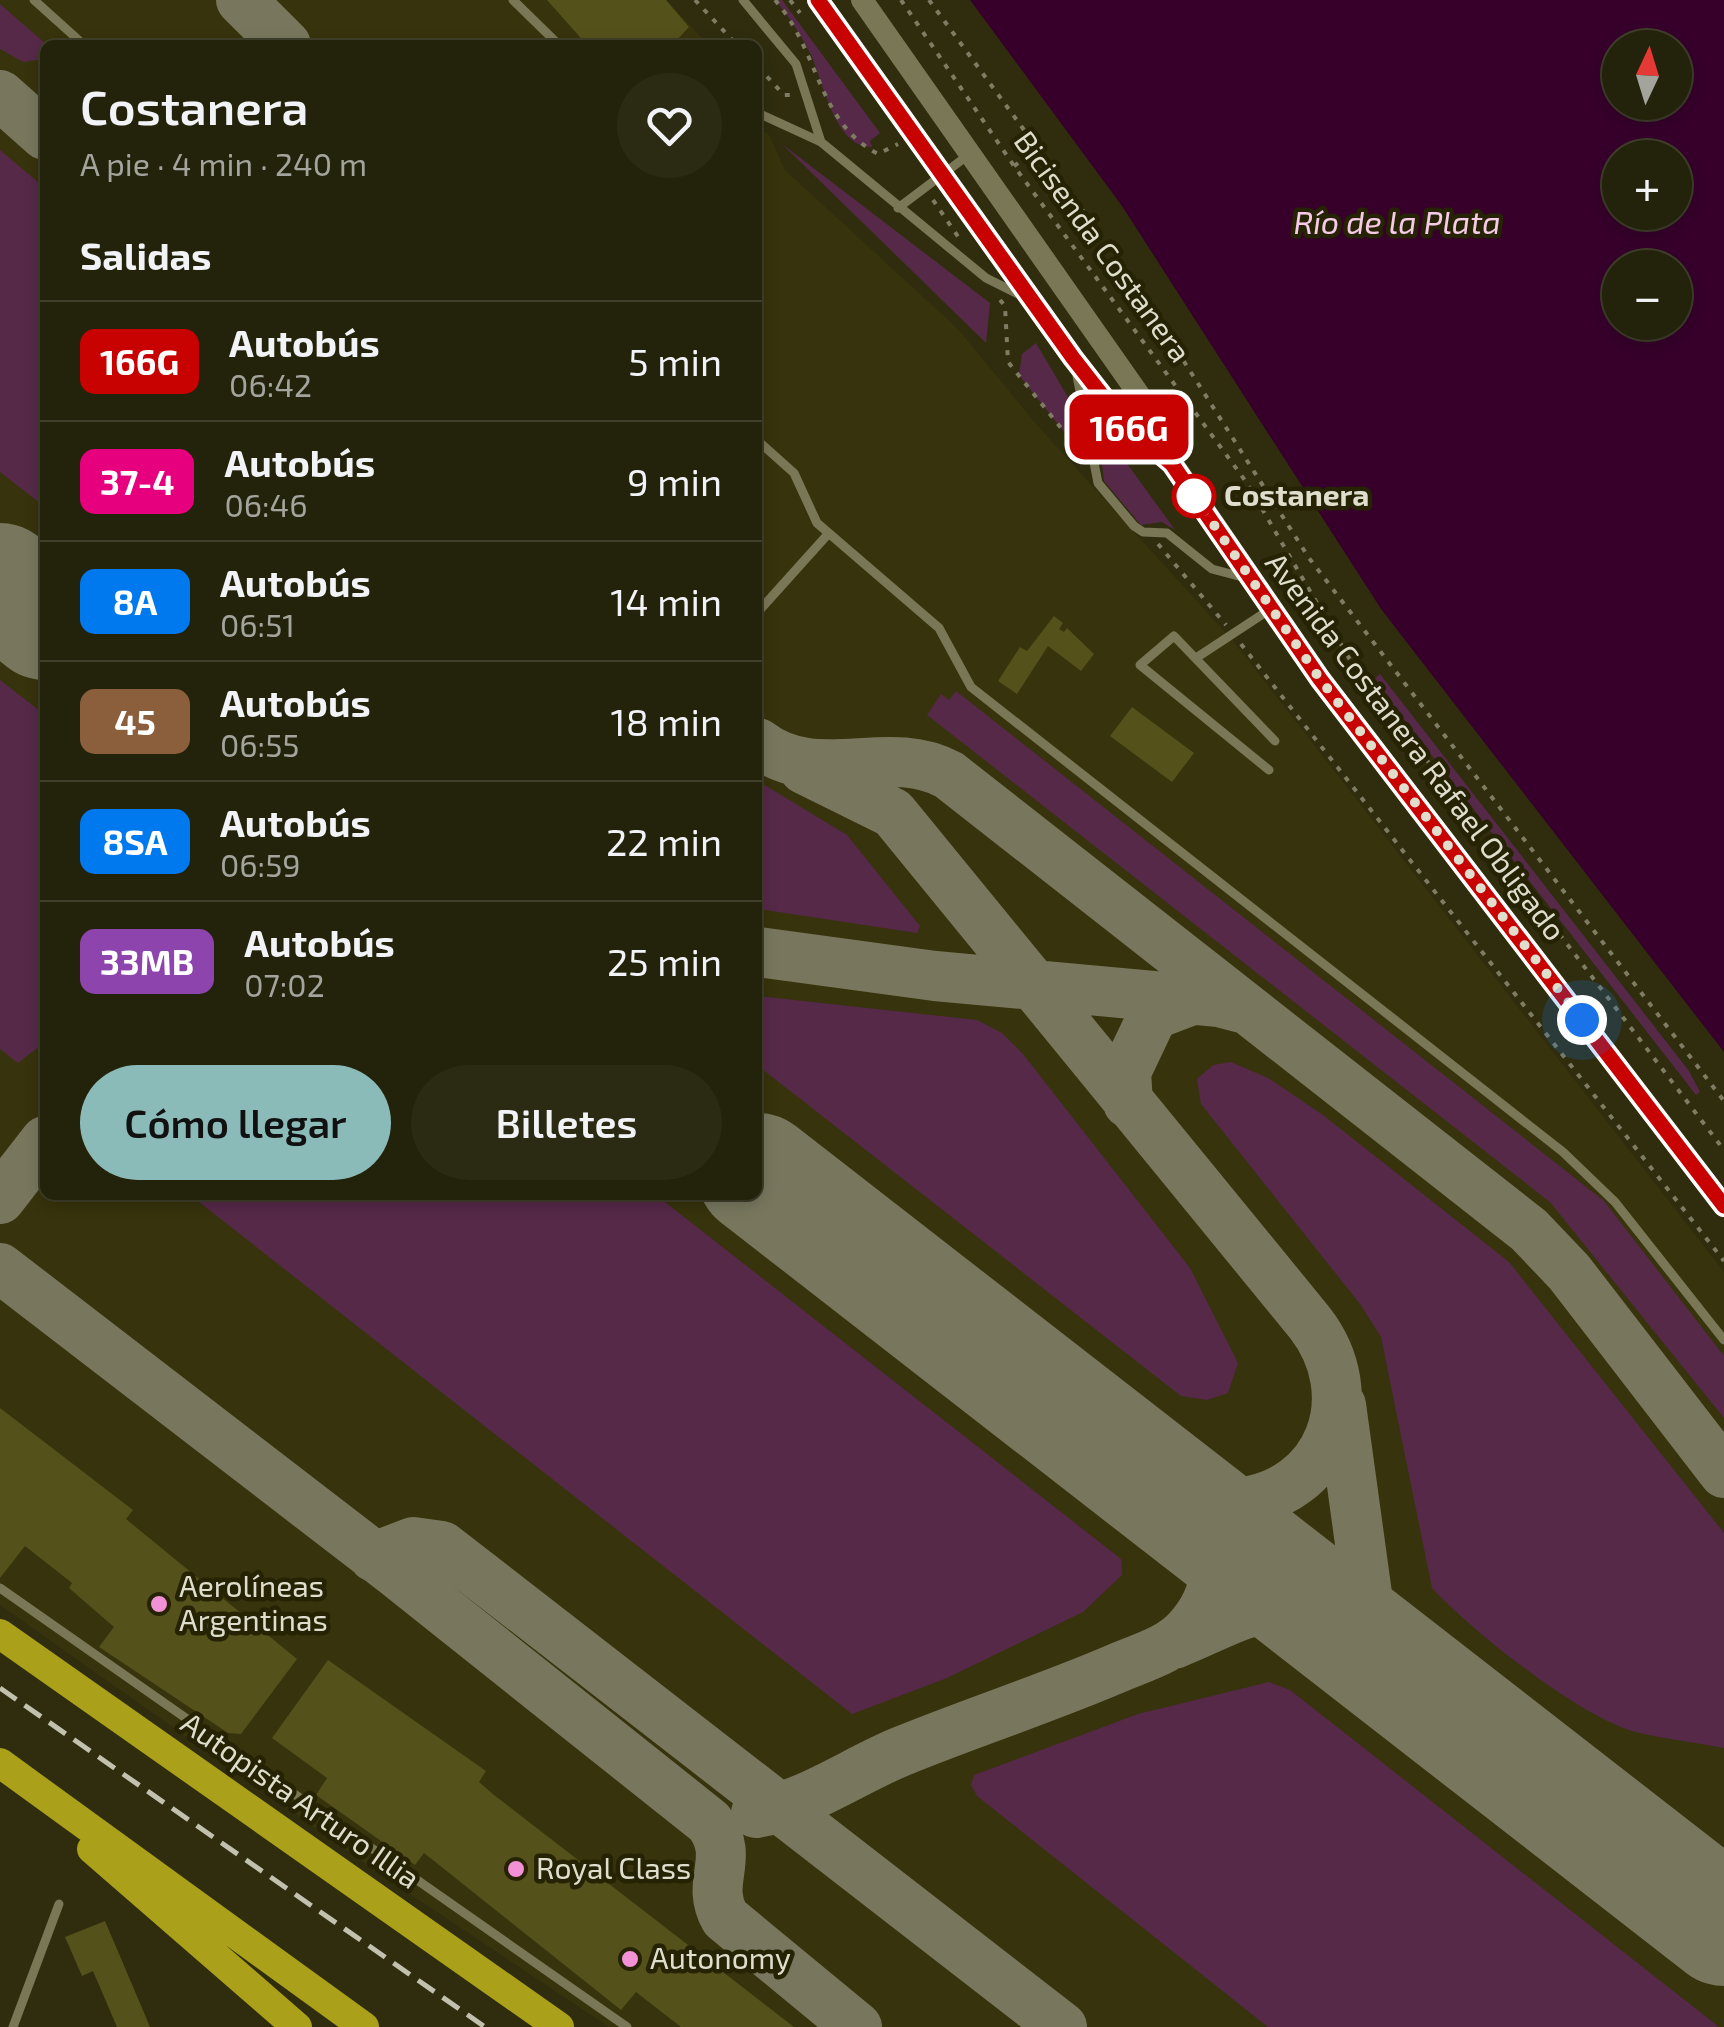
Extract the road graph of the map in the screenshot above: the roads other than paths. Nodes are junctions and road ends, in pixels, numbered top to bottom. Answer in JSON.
{"nodes":[{"id":1,"x":34,"y":0,"type":"edge"},
{"id":2,"x":513,"y":0,"type":"edge"},
{"id":3,"x":743,"y":0,"type":"edge"},
{"id":4,"x":818,"y":0,"type":"edge"},
{"id":5,"x":862,"y":0,"type":"edge"},
{"id":6,"x":78,"y":40,"type":"edge"},
{"id":7,"x":554,"y":40,"type":"edge"},
{"id":8,"x":762,"y":115,"type":"edge"},
{"id":9,"x":820,"y":142,"type":"junction"},
{"id":10,"x":971,"y":152,"type":"junction"},
{"id":11,"x":943,"y":174,"type":"junction"},
{"id":12,"x":898,"y":208,"type":"junction"},
{"id":13,"x":1030,"y":300,"type":"junction"},
{"id":14,"x":1073,"y":358,"type":"junction"},
{"id":15,"x":762,"y":445,"type":"edge"},
{"id":16,"x":1172,"y":464,"type":"junction"},
{"id":17,"x":830,"y":534,"type":"junction"},
{"id":18,"x":1251,"y":578,"type":"junction"},
{"id":19,"x":762,"y":608,"type":"edge"},
{"id":20,"x":1271,"y":608,"type":"junction"},
{"id":21,"x":1196,"y":658,"type":"junction"},
{"id":22,"x":1276,"y":741,"type":"dead end"},
{"id":23,"x":1269,"y":770,"type":"dead end"},
{"id":24,"x":1724,"y":1206,"type":"edge"},
{"id":25,"x":1724,"y":1340,"type":"edge"},
{"id":26,"x":0,"y":1588,"type":"edge"},
{"id":27,"x":0,"y":1634,"type":"edge"},
{"id":28,"x":0,"y":1766,"type":"edge"},
{"id":29,"x":58,"y":1904,"type":"dead end"},
{"id":30,"x":13,"y":2027,"type":"edge"},
{"id":31,"x":296,"y":2027,"type":"edge"},
{"id":32,"x":364,"y":2027,"type":"edge"},
{"id":33,"x":558,"y":2027,"type":"edge"},
{"id":34,"x":627,"y":2027,"type":"edge"}],
"edges":[{"from":1,"to":6,"type":"lane"},
{"from":2,"to":7,"type":"lane"},
{"from":3,"to":9,"type":"lane"},
{"from":4,"to":11,"type":"main road","name":"Avenida Costanera Rafael Obligado"},
{"from":5,"to":10,"type":"main road","name":"Avenida Costanera Rafael Obligado"},
{"from":8,"to":9,"type":"lane"},
{"from":9,"to":12,"type":"lane"},
{"from":10,"to":11,"type":"lane"},
{"from":10,"to":16,"type":"main road","name":"Avenida Costanera Rafael Obligado"},
{"from":11,"to":12,"type":"lane"},
{"from":11,"to":13,"type":"main road","name":"Avenida Costanera Rafael Obligado"},
{"from":12,"to":13,"type":"lane"},
{"from":13,"to":14,"type":"main road","name":"Avenida Costanera Rafael Obligado"},
{"from":14,"to":16,"type":"main road","name":"Avenida Costanera Rafael Obligado"},
{"from":14,"to":18,"type":"lane"},
{"from":15,"to":17,"type":"lane"},
{"from":16,"to":18,"type":"main road","name":"Avenida Costanera Rafael Obligado"},
{"from":17,"to":19,"type":"lane"},
{"from":17,"to":25,"type":"lane"},
{"from":18,"to":20,"type":"main road","name":"Avenida Costanera Rafael Obligado"},
{"from":20,"to":21,"type":"lane"},
{"from":20,"to":24,"type":"main road","name":"Avenida Costanera Rafael Obligado"},
{"from":21,"to":22,"type":"lane"},
{"from":21,"to":23,"type":"lane"},
{"from":26,"to":34,"type":"lane"},
{"from":27,"to":33,"type":"highway","name":"Autopista Arturo Illia"},
{"from":28,"to":31,"type":"highway"},
{"from":28,"to":32,"type":"highway"},
{"from":29,"to":30,"type":"lane"}]}
